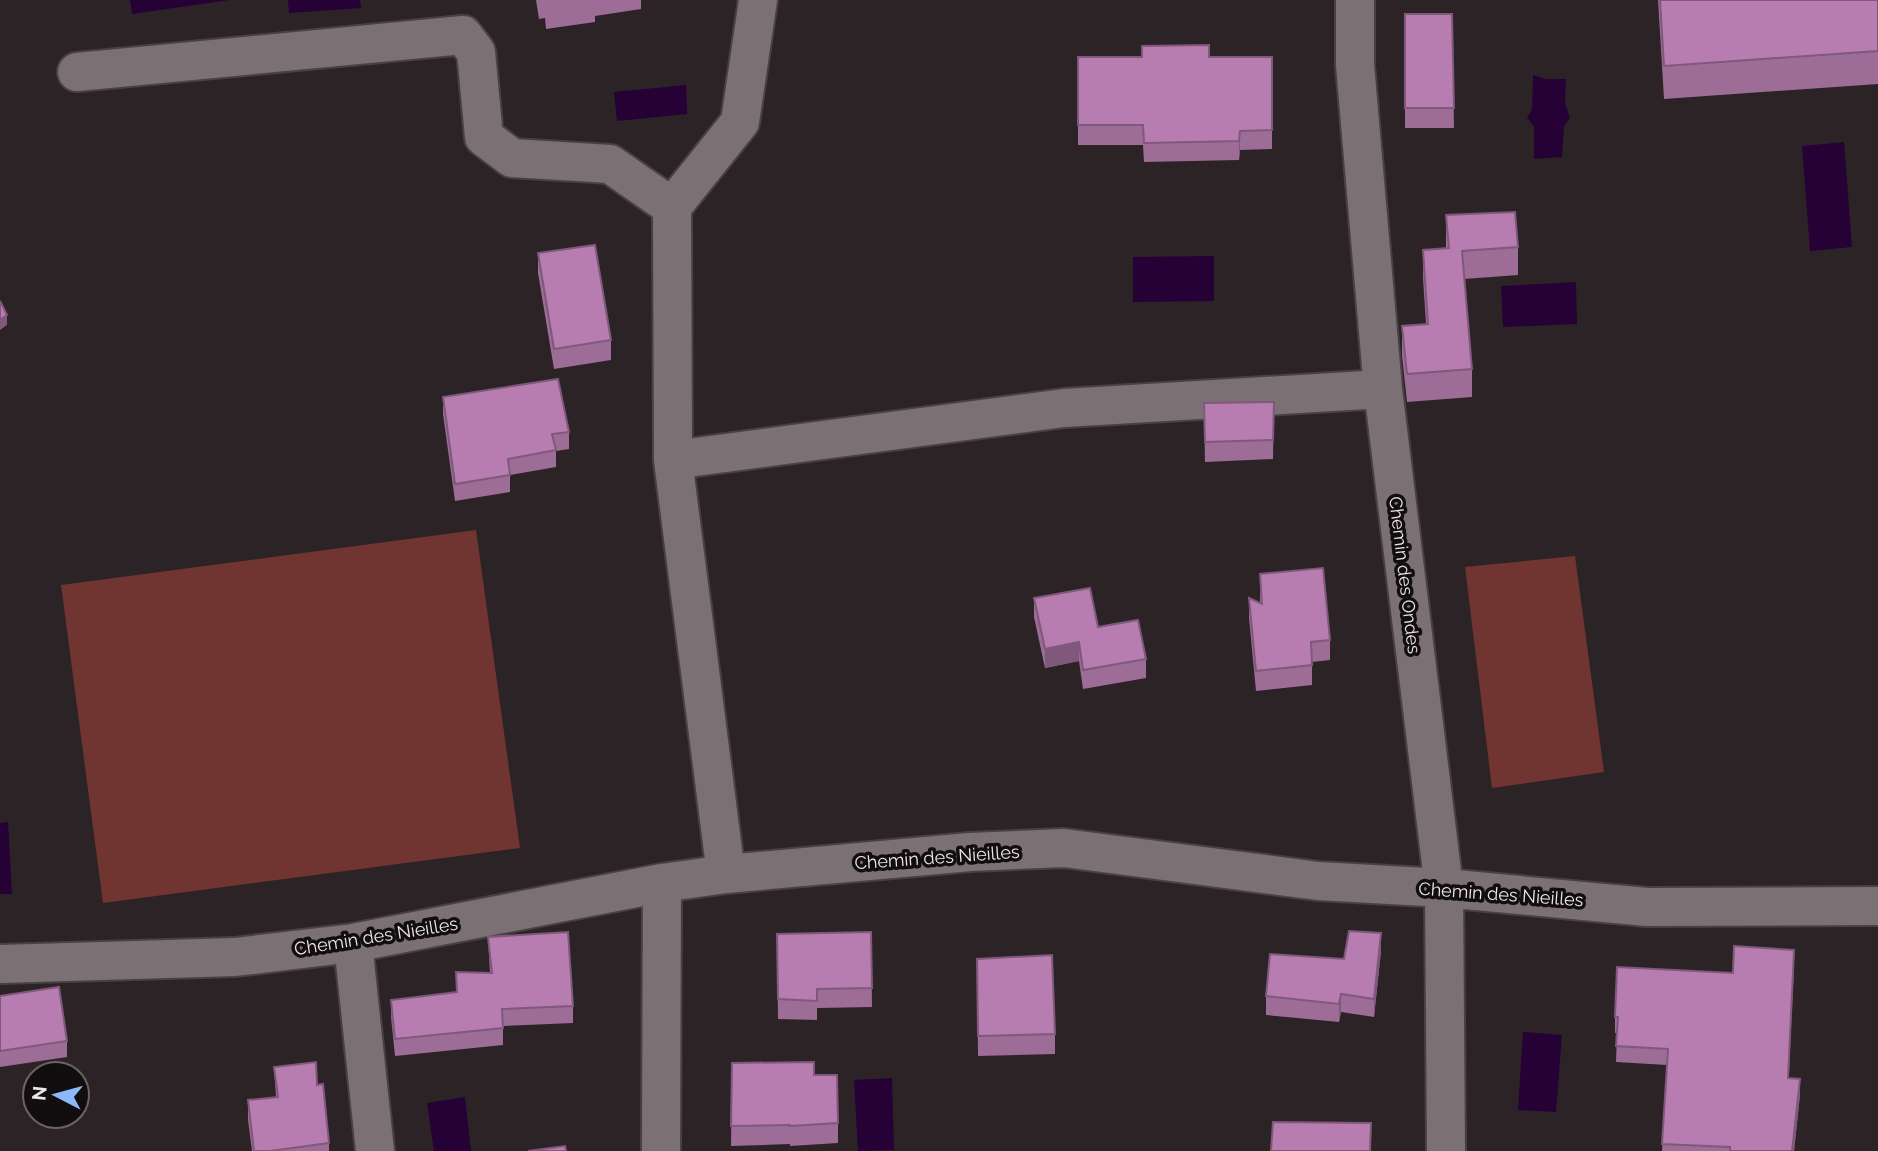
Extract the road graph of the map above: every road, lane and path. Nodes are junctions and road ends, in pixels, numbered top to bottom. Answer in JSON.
{"nodes":[{"id":1,"x":758,"y":0,"type":"edge"},
{"id":2,"x":1355,"y":0,"type":"edge"},
{"id":3,"x":77,"y":72,"type":"dead end"},
{"id":4,"x":672,"y":207,"type":"junction"},
{"id":5,"x":1382,"y":389,"type":"junction"},
{"id":6,"x":673,"y":460,"type":"junction"},
{"id":7,"x":726,"y":874,"type":"junction"},
{"id":8,"x":662,"y":883,"type":"junction"},
{"id":9,"x":1444,"y":888,"type":"junction"},
{"id":10,"x":1878,"y":906,"type":"edge"},
{"id":11,"x":353,"y":943,"type":"junction"},
{"id":12,"x":0,"y":964,"type":"edge"},
{"id":13,"x":375,"y":1151,"type":"edge"},
{"id":14,"x":661,"y":1151,"type":"edge"},
{"id":15,"x":1446,"y":1151,"type":"edge"}],
"edges":[{"from":1,"to":4,"type":"street"},
{"from":2,"to":5,"type":"street","name":"Chemin des Ondes"},
{"from":3,"to":4,"type":"street"},
{"from":4,"to":6,"type":"street"},
{"from":5,"to":6,"type":"street"},
{"from":5,"to":9,"type":"street","name":"Chemin des Ondes"},
{"from":6,"to":7,"type":"street"},
{"from":7,"to":8,"type":"street","name":"Chemin des Nieilles"},
{"from":7,"to":9,"type":"street","name":"Chemin des Nieilles"},
{"from":8,"to":11,"type":"street","name":"Chemin des Nieilles"},
{"from":8,"to":14,"type":"street"},
{"from":9,"to":10,"type":"street","name":"Chemin des Nieilles"},
{"from":9,"to":15,"type":"street","name":"Chemin des Ondes"},
{"from":11,"to":12,"type":"street","name":"Chemin des Nieilles"},
{"from":11,"to":13,"type":"street"}]}
